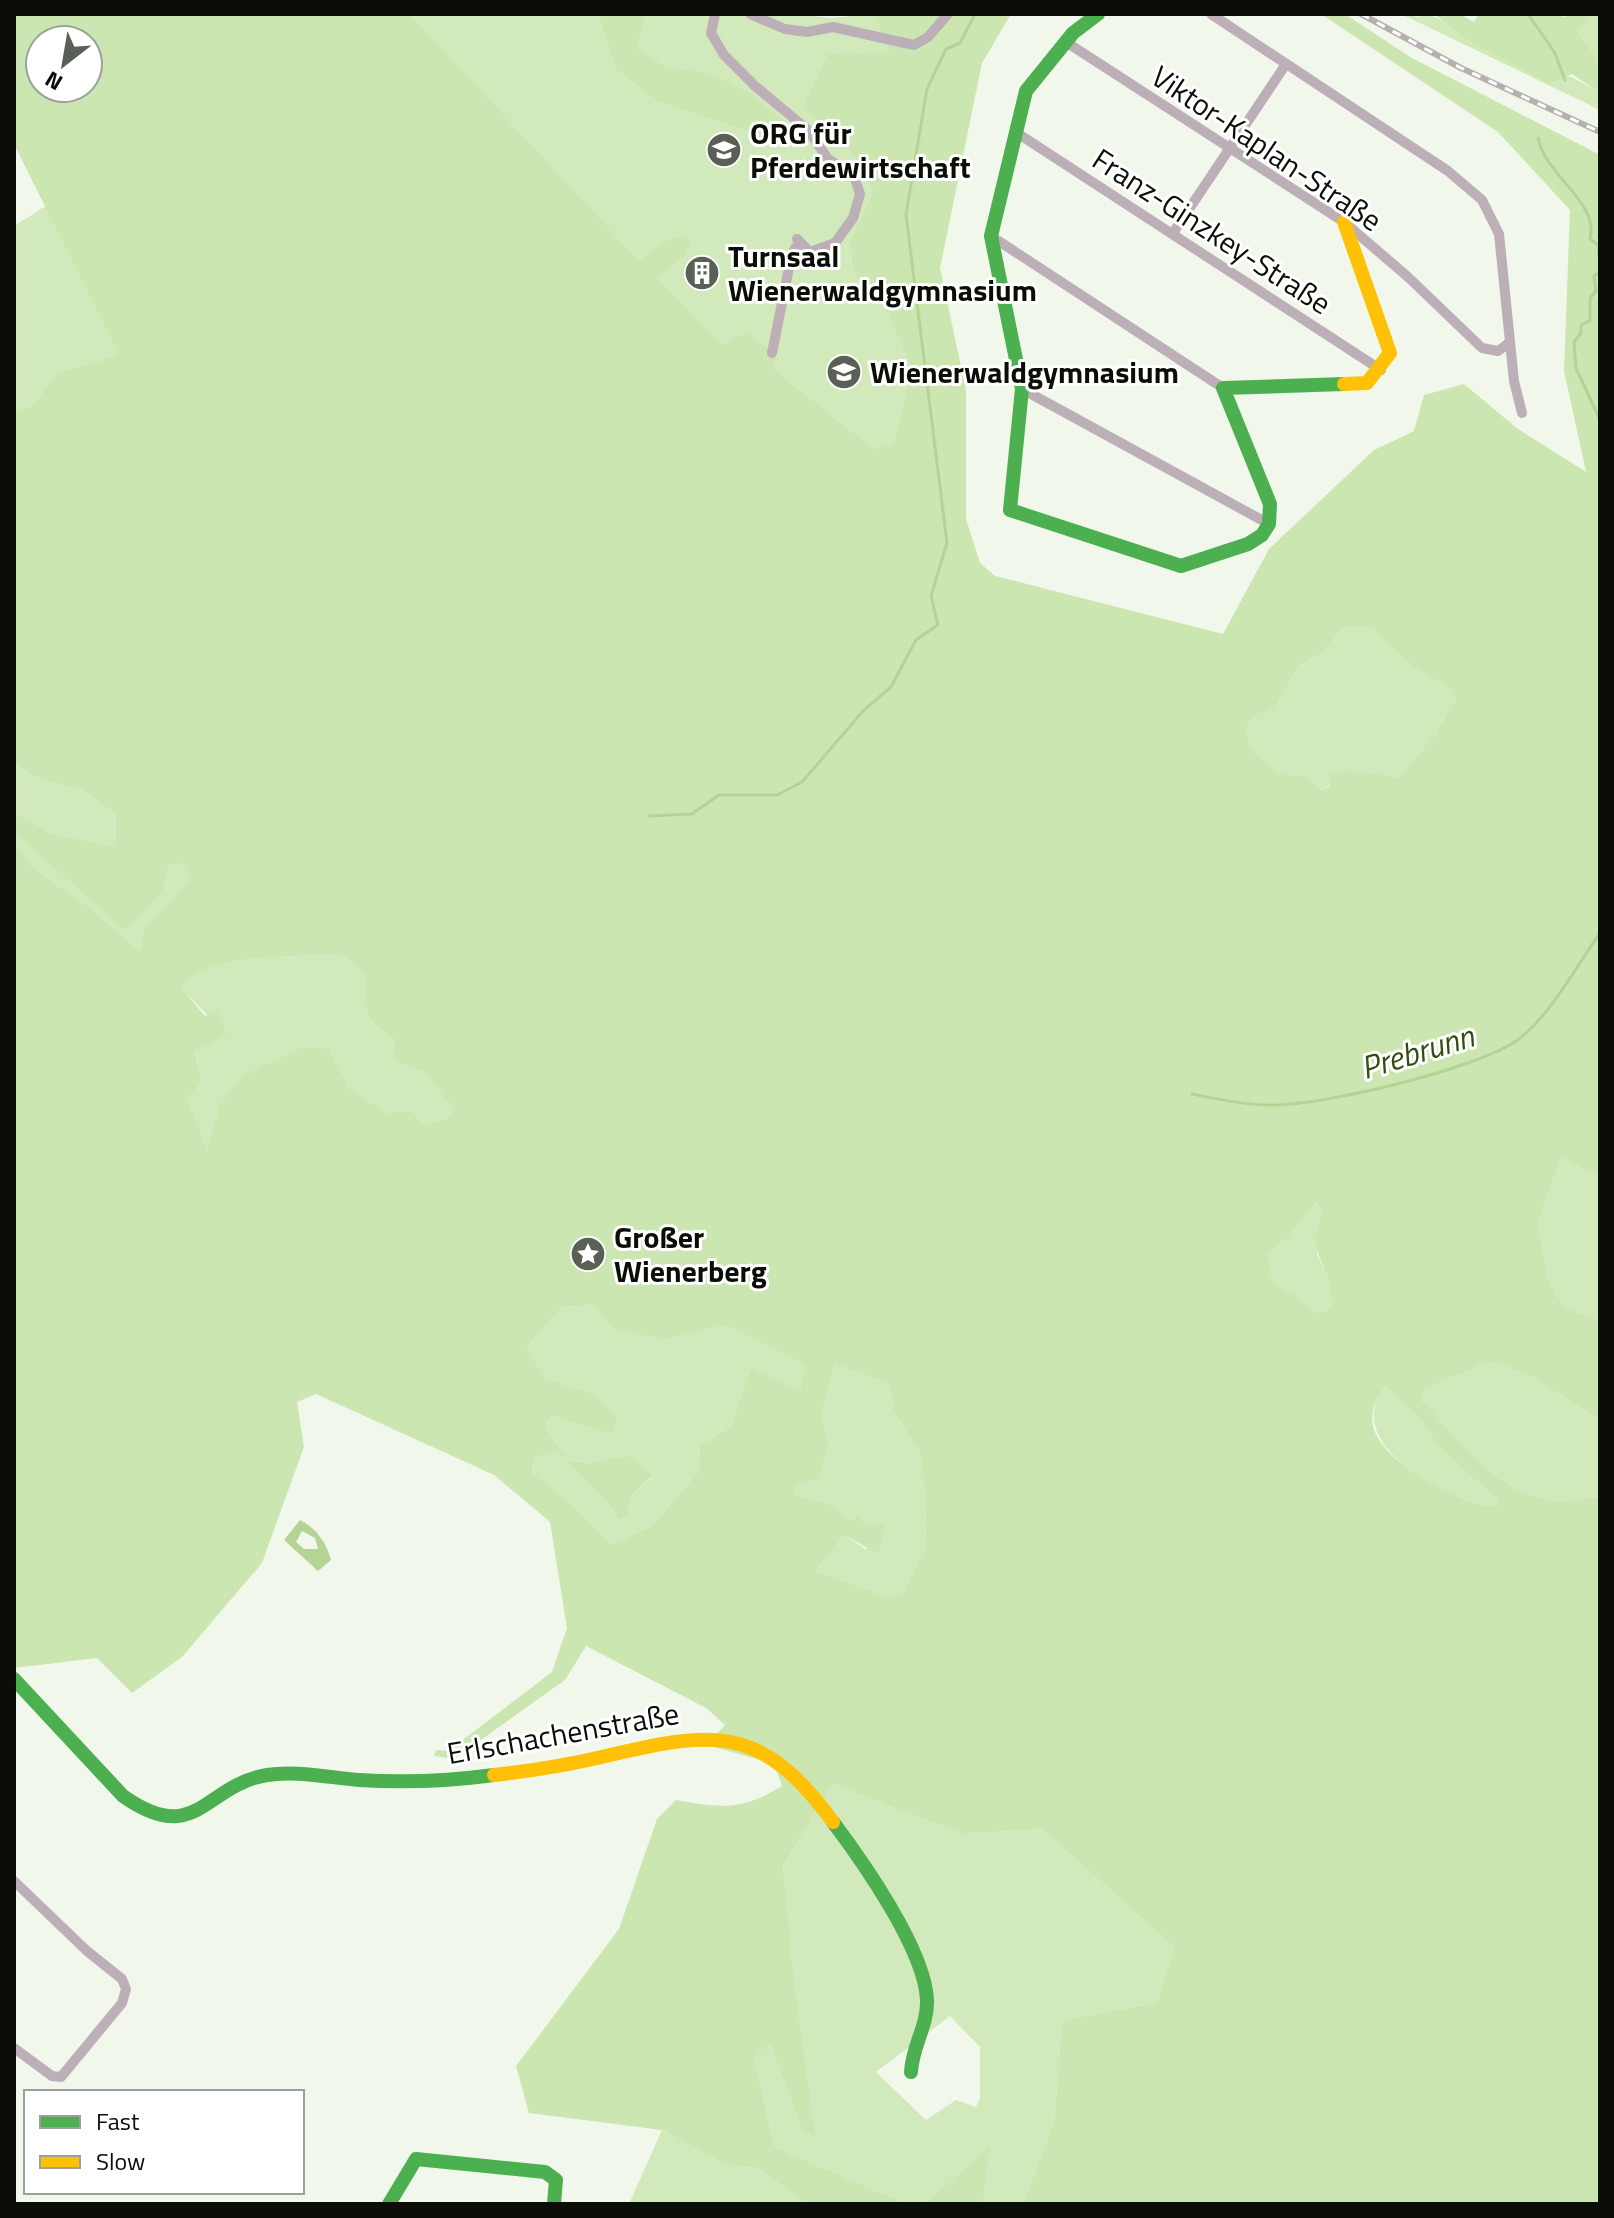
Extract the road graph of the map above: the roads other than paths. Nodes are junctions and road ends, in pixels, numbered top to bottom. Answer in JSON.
{"nodes":[{"id":1,"x":715,"y":14,"type":"edge"},
{"id":2,"x":750,"y":14,"type":"edge"},
{"id":3,"x":948,"y":14,"type":"edge"},
{"id":4,"x":1098,"y":14,"type":"edge"},
{"id":5,"x":1211,"y":14,"type":"edge"},
{"id":6,"x":1066,"y":42,"type":"junction"},
{"id":7,"x":1286,"y":64,"type":"junction"},
{"id":8,"x":1017,"y":133,"type":"junction"},
{"id":9,"x":1228,"y":150,"type":"junction"},
{"id":10,"x":1344,"y":222,"type":"junction"},
{"id":11,"x":1173,"y":233,"type":"junction"},
{"id":12,"x":991,"y":236,"type":"junction"},
{"id":13,"x":797,"y":239,"type":"dead end"},
{"id":14,"x":810,"y":252,"type":"junction"},
{"id":15,"x":1509,"y":343,"type":"junction"},
{"id":16,"x":772,"y":353,"type":"dead end"},
{"id":17,"x":1381,"y":370,"type":"junction"},
{"id":18,"x":1223,"y":388,"type":"junction"},
{"id":19,"x":1022,"y":389,"type":"junction"},
{"id":20,"x":1522,"y":413,"type":"dead end"},
{"id":21,"x":1269,"y":524,"type":"junction"},
{"id":22,"x":14,"y":1679,"type":"edge"},
{"id":23,"x":14,"y":1881,"type":"edge"},
{"id":24,"x":14,"y":2048,"type":"edge"},
{"id":25,"x":911,"y":2072,"type":"dead end"},
{"id":26,"x":389,"y":2204,"type":"edge"},
{"id":27,"x":554,"y":2204,"type":"edge"}],
"edges":[{"from":1,"to":14,"type":"street"},
{"from":2,"to":3,"type":"street"},
{"from":4,"to":6,"type":"street"},
{"from":5,"to":7,"type":"street"},
{"from":6,"to":8,"type":"street"},
{"from":6,"to":9,"type":"street","name":"Viktor-Kaplan-Straße"},
{"from":7,"to":9,"type":"street"},
{"from":7,"to":15,"type":"street"},
{"from":8,"to":11,"type":"street","name":"Franz-Ginzkey-Straße"},
{"from":8,"to":12,"type":"street"},
{"from":9,"to":10,"type":"street","name":"Viktor-Kaplan-Straße"},
{"from":9,"to":11,"type":"street"},
{"from":10,"to":15,"type":"street","name":"Viktor-Kaplan-Straße"},
{"from":10,"to":17,"type":"street"},
{"from":11,"to":17,"type":"street","name":"Franz-Ginzkey-Straße"},
{"from":12,"to":18,"type":"street"},
{"from":12,"to":19,"type":"street"},
{"from":13,"to":14,"type":"street"},
{"from":14,"to":16,"type":"street"},
{"from":15,"to":20,"type":"street"},
{"from":17,"to":18,"type":"street"},
{"from":18,"to":21,"type":"street"},
{"from":19,"to":21,"type":"street"},
{"from":19,"to":21,"type":"street"},
{"from":22,"to":25,"type":"street","name":"Erlschachenstraße"},
{"from":23,"to":24,"type":"street"},
{"from":26,"to":27,"type":"street"}]}
